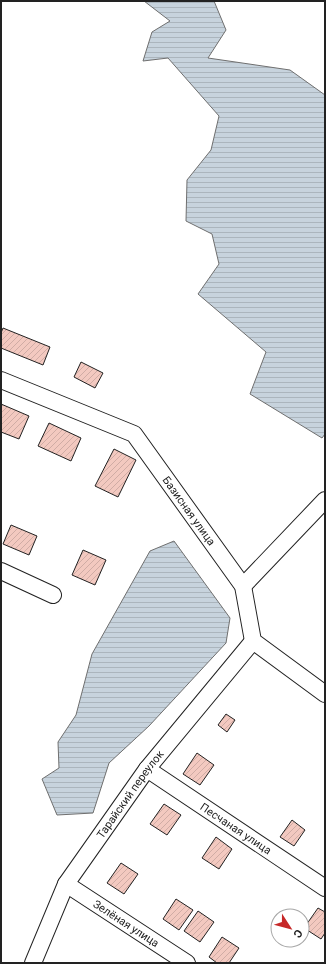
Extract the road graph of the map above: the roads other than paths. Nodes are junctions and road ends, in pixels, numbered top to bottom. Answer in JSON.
{"nodes":[{"id":1,"x":1,"y":380,"type":"edge"},
{"id":2,"x":325,"y":500,"type":"edge"},
{"id":3,"x":1,"y":571,"type":"edge"},
{"id":4,"x":243,"y":586,"type":"junction"},
{"id":5,"x":52,"y":595,"type":"dead end"},
{"id":6,"x":254,"y":641,"type":"junction"},
{"id":7,"x":325,"y":694,"type":"edge"},
{"id":8,"x":147,"y":769,"type":"junction"},
{"id":9,"x":66,"y":884,"type":"junction"},
{"id":10,"x":325,"y":888,"type":"edge"},
{"id":11,"x":33,"y":963,"type":"edge"},
{"id":12,"x":187,"y":963,"type":"edge"}],
"edges":[{"from":1,"to":4,"type":"street","name":"Базисная улица"},
{"from":2,"to":4,"type":"street"},
{"from":3,"to":5,"type":"street"},
{"from":4,"to":6,"type":"street","name":"Базисная улица"},
{"from":6,"to":7,"type":"street"},
{"from":6,"to":8,"type":"street","name":"Тарайский переулок"},
{"from":8,"to":9,"type":"street","name":"Тарайский переулок"},
{"from":8,"to":10,"type":"street","name":"Песчаная улица"},
{"from":9,"to":11,"type":"street","name":"Тарайский переулок"},
{"from":9,"to":12,"type":"street","name":"Зелёная улица"}]}
